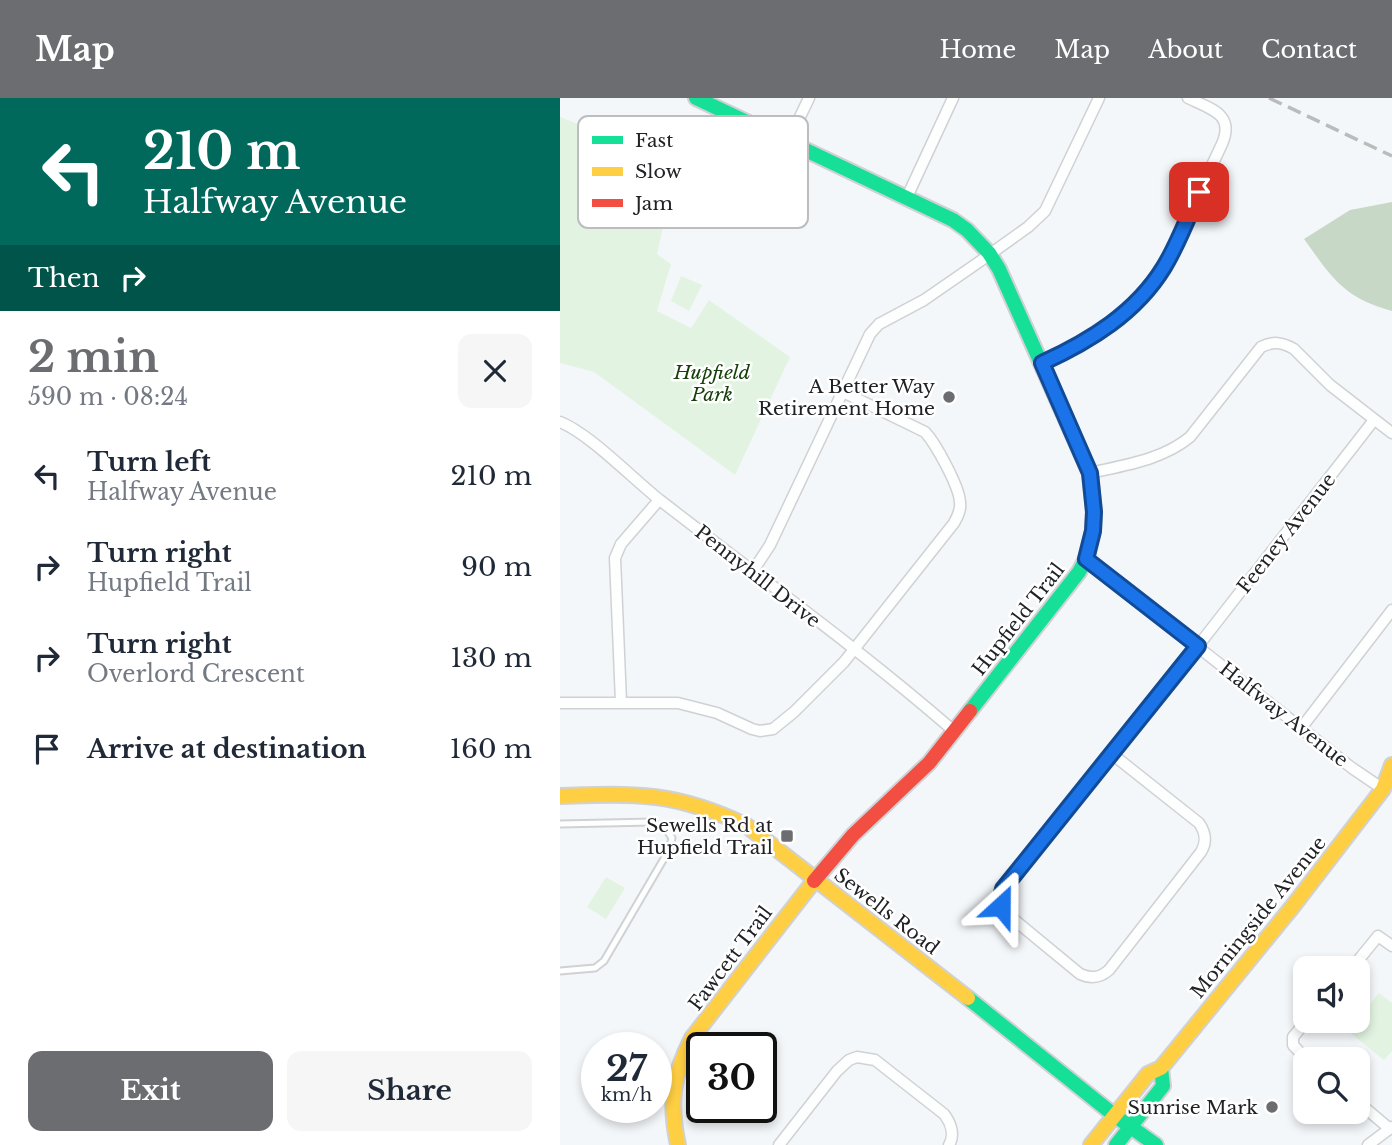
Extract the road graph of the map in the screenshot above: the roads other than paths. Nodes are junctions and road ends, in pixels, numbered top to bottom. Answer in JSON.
{"nodes":[{"id":1,"x":696,"y":98,"type":"edge"},
{"id":2,"x":809,"y":98,"type":"edge"},
{"id":3,"x":953,"y":98,"type":"edge"},
{"id":4,"x":1099,"y":98,"type":"edge"},
{"id":5,"x":1188,"y":98,"type":"edge"},
{"id":6,"x":734,"y":116,"type":"edge"},
{"id":7,"x":800,"y":116,"type":"edge"},
{"id":8,"x":808,"y":151,"type":"edge"},
{"id":9,"x":907,"y":197,"type":"junction"},
{"id":10,"x":989,"y":253,"type":"junction"},
{"id":11,"x":1042,"y":363,"type":"junction"},
{"id":12,"x":843,"y":392,"type":"junction"},
{"id":13,"x":1374,"y":421,"type":"junction"},
{"id":14,"x":560,"y":422,"type":"edge"},
{"id":15,"x":1392,"y":433,"type":"edge"},
{"id":16,"x":1090,"y":473,"type":"junction"},
{"id":17,"x":659,"y":500,"type":"junction"},
{"id":18,"x":1086,"y":559,"type":"junction"},
{"id":19,"x":753,"y":571,"type":"junction"},
{"id":20,"x":1392,"y":610,"type":"edge"},
{"id":21,"x":1198,"y":646,"type":"junction"},
{"id":22,"x":854,"y":650,"type":"junction"},
{"id":23,"x":621,"y":702,"type":"junction"},
{"id":24,"x":560,"y":703,"type":"edge"},
{"id":25,"x":1302,"y":727,"type":"junction"},
{"id":26,"x":955,"y":732,"type":"junction"},
{"id":27,"x":1112,"y":754,"type":"junction"},
{"id":28,"x":1392,"y":765,"type":"edge"},
{"id":29,"x":1387,"y":788,"type":"edge"},
{"id":30,"x":560,"y":796,"type":"edge"},
{"id":31,"x":560,"y":824,"type":"edge"},
{"id":32,"x":816,"y":880,"type":"junction"},
{"id":33,"x":1392,"y":946,"type":"edge"},
{"id":34,"x":1362,"y":956,"type":"edge"},
{"id":35,"x":560,"y":971,"type":"edge"},
{"id":36,"x":1161,"y":1068,"type":"junction"},
{"id":37,"x":1370,"y":1111,"type":"edge"},
{"id":38,"x":1114,"y":1115,"type":"junction"},
{"id":39,"x":1131,"y":1127,"type":"junction"},
{"id":40,"x":1391,"y":1128,"type":"edge"},
{"id":41,"x":678,"y":1145,"type":"edge"},
{"id":42,"x":779,"y":1145,"type":"edge"},
{"id":43,"x":949,"y":1145,"type":"edge"},
{"id":44,"x":1091,"y":1145,"type":"edge"},
{"id":45,"x":1116,"y":1145,"type":"edge"},
{"id":46,"x":1156,"y":1145,"type":"edge"},
{"id":47,"x":1368,"y":1145,"type":"edge"}],
"edges":[{"from":1,"to":6,"type":"street","name":"Hupfield Trail"},
{"from":2,"to":7,"type":"street"},
{"from":3,"to":9,"type":"street"},
{"from":4,"to":10,"type":"street"},
{"from":5,"to":11,"type":"street"},
{"from":8,"to":9,"type":"street","name":"Hupfield Trail"},
{"from":9,"to":10,"type":"street","name":"Hupfield Trail"},
{"from":10,"to":11,"type":"street","name":"Hupfield Trail"},
{"from":10,"to":12,"type":"street"},
{"from":11,"to":16,"type":"street","name":"Hupfield Trail"},
{"from":12,"to":19,"type":"street"},
{"from":12,"to":22,"type":"street"},
{"from":13,"to":15,"type":"street"},
{"from":13,"to":16,"type":"street"},
{"from":13,"to":21,"type":"street","name":"Feeney Avenue"},
{"from":14,"to":17,"type":"street","name":"Pennyhill Drive"},
{"from":16,"to":18,"type":"street","name":"Hupfield Trail"},
{"from":17,"to":19,"type":"street","name":"Pennyhill Drive"},
{"from":17,"to":23,"type":"street"},
{"from":18,"to":21,"type":"street","name":"Halfway Avenue"},
{"from":18,"to":26,"type":"street","name":"Hupfield Trail"},
{"from":19,"to":22,"type":"street","name":"Pennyhill Drive"},
{"from":20,"to":25,"type":"street"},
{"from":21,"to":25,"type":"street","name":"Halfway Avenue"},
{"from":21,"to":27,"type":"street","name":"Feeney Avenue"},
{"from":22,"to":23,"type":"street"},
{"from":22,"to":26,"type":"street","name":"Pennyhill Drive"},
{"from":23,"to":24,"type":"street"},
{"from":25,"to":29,"type":"street","name":"Halfway Avenue"},
{"from":26,"to":32,"type":"street","name":"Hupfield Trail"},
{"from":27,"to":27,"type":"street","name":"Feeney Avenue"},
{"from":28,"to":29,"type":"street","name":"Morningside Avenue"},
{"from":29,"to":36,"type":"street","name":"Morningside Avenue"},
{"from":30,"to":32,"type":"street","name":"Sewells Road"},
{"from":31,"to":35,"type":"lane"},
{"from":32,"to":38,"type":"street","name":"Sewells Road"},
{"from":32,"to":41,"type":"street","name":"Fawcett Trail"},
{"from":33,"to":34,"type":"street"},
{"from":36,"to":38,"type":"street","name":"Morningside Avenue"},
{"from":36,"to":39,"type":"street","name":"Morningside Avenue"},
{"from":37,"to":40,"type":"street"},
{"from":38,"to":39,"type":"street","name":"Sewells Road"},
{"from":38,"to":44,"type":"street","name":"Morningside Avenue"},
{"from":39,"to":45,"type":"street","name":"Morningside Avenue"},
{"from":39,"to":46,"type":"street","name":"Sewells Road"},
{"from":40,"to":47,"type":"street"},
{"from":42,"to":43,"type":"street"}]}
